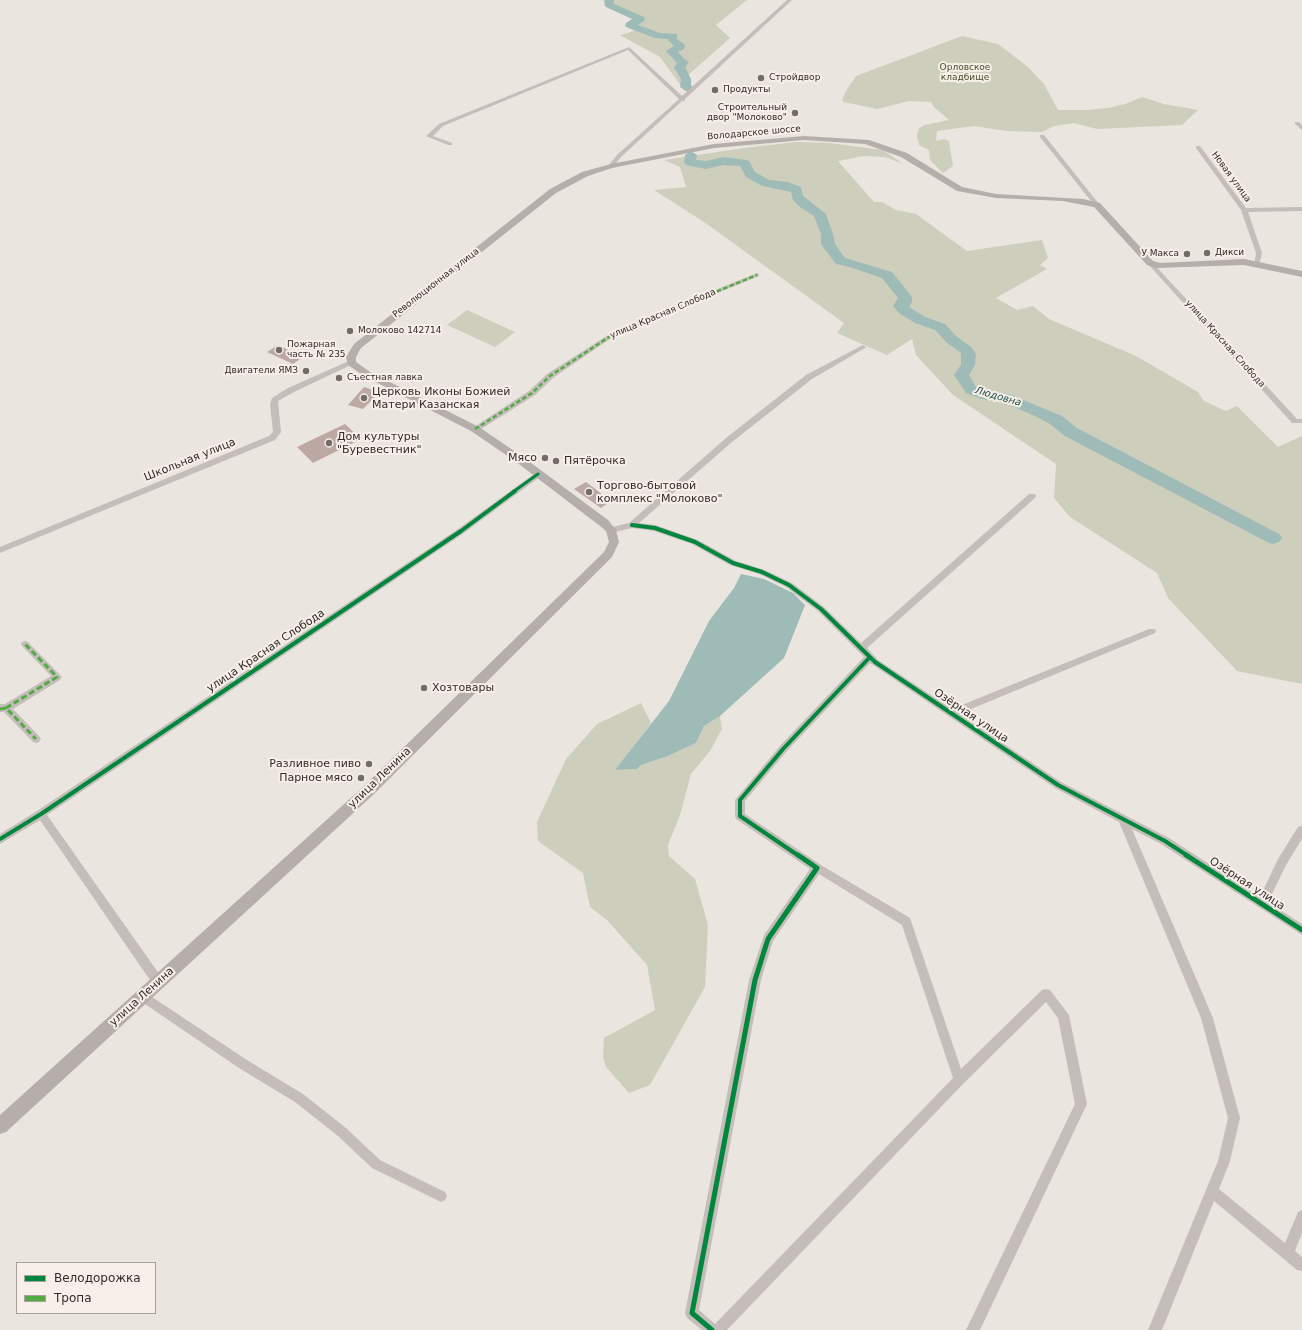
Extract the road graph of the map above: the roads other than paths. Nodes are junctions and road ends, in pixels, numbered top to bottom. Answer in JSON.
{"nodes":[{"id":1,"x":790,"y":0,"type":"edge"},
{"id":2,"x":682,"y":100,"type":"junction"},
{"id":3,"x":1297,"y":123,"type":"dead end"},
{"id":4,"x":1302,"y":128,"type":"edge"},
{"id":5,"x":1042,"y":136,"type":"dead end"},
{"id":6,"x":450,"y":144,"type":"dead end"},
{"id":7,"x":1198,"y":147,"type":"dead end"},
{"id":8,"x":611,"y":166,"type":"junction"},
{"id":9,"x":1097,"y":205,"type":"junction"},
{"id":10,"x":1302,"y":209,"type":"edge"},
{"id":11,"x":1244,"y":210,"type":"junction"},
{"id":12,"x":1150,"y":263,"type":"junction"},
{"id":13,"x":1257,"y":264,"type":"junction"},
{"id":14,"x":757,"y":274,"type":"dead end"},
{"id":15,"x":1302,"y":274,"type":"edge"},
{"id":16,"x":863,"y":347,"type":"dead end"},
{"id":17,"x":351,"y":362,"type":"junction"},
{"id":18,"x":1302,"y":421,"type":"edge"},
{"id":19,"x":475,"y":429,"type":"junction"},
{"id":20,"x":538,"y":474,"type":"junction"},
{"id":21,"x":1032,"y":496,"type":"dead end"},
{"id":22,"x":632,"y":525,"type":"junction"},
{"id":23,"x":611,"y":530,"type":"junction"},
{"id":24,"x":0,"y":550,"type":"edge"},
{"id":25,"x":1152,"y":631,"type":"dead end"},
{"id":26,"x":25,"y":644,"type":"dead end"},
{"id":27,"x":861,"y":648,"type":"junction"},
{"id":28,"x":870,"y":657,"type":"junction"},
{"id":29,"x":3,"y":708,"type":"edge"},
{"id":30,"x":951,"y":713,"type":"junction"},
{"id":31,"x":36,"y":739,"type":"dead end"},
{"id":32,"x":41,"y":814,"type":"junction"},
{"id":33,"x":1123,"y":819,"type":"junction"},
{"id":34,"x":1302,"y":830,"type":"edge"},
{"id":35,"x":0,"y":839,"type":"edge"},
{"id":36,"x":817,"y":868,"type":"junction"},
{"id":37,"x":1262,"y":904,"type":"junction"},
{"id":38,"x":1302,"y":930,"type":"edge"},
{"id":39,"x":158,"y":982,"type":"junction"},
{"id":40,"x":143,"y":996,"type":"junction"},
{"id":41,"x":959,"y":1080,"type":"junction"},
{"id":42,"x":0,"y":1126,"type":"edge"},
{"id":43,"x":1212,"y":1191,"type":"junction"},
{"id":44,"x":441,"y":1196,"type":"dead end"},
{"id":45,"x":1302,"y":1216,"type":"edge"},
{"id":46,"x":1288,"y":1253,"type":"junction"},
{"id":47,"x":1302,"y":1265,"type":"edge"},
{"id":48,"x":712,"y":1330,"type":"edge"},
{"id":49,"x":718,"y":1330,"type":"edge"},
{"id":50,"x":973,"y":1330,"type":"edge"},
{"id":51,"x":1155,"y":1330,"type":"edge"}],
"edges":[{"from":1,"to":2,"type":"street"},
{"from":2,"to":6,"type":"street"},
{"from":2,"to":8,"type":"street"},
{"from":3,"to":4,"type":"street"},
{"from":5,"to":9,"type":"street"},
{"from":7,"to":11,"type":"street","name":"Новая улица"},
{"from":8,"to":9,"type":"main road","name":"Володарское шоссе"},
{"from":8,"to":17,"type":"main road","name":"Революционная улица"},
{"from":9,"to":12,"type":"main road"},
{"from":10,"to":11,"type":"street"},
{"from":11,"to":13,"type":"street","name":"Новая улица"},
{"from":12,"to":13,"type":"main road"},
{"from":12,"to":18,"type":"street","name":"улица Красная Слобода"},
{"from":13,"to":15,"type":"main road"},
{"from":14,"to":19,"type":"street","name":"улица Красная Слобода"},
{"from":16,"to":22,"type":"street"},
{"from":17,"to":19,"type":"main road"},
{"from":17,"to":24,"type":"street","name":"Школьная улица"},
{"from":19,"to":20,"type":"main road"},
{"from":20,"to":23,"type":"main road"},
{"from":20,"to":32,"type":"street","name":"улица Красная Слобода"},
{"from":21,"to":27,"type":"street"},
{"from":22,"to":23,"type":"street"},
{"from":22,"to":27,"type":"street","name":"Озёрная улица"},
{"from":23,"to":39,"type":"main road","name":"улица Ленина"},
{"from":25,"to":30,"type":"street"},
{"from":26,"to":29,"type":"street"},
{"from":27,"to":28,"type":"street","name":"Озёрная улица"},
{"from":28,"to":30,"type":"street","name":"Озёрная улица"},
{"from":28,"to":36,"type":"street"},
{"from":29,"to":31,"type":"street"},
{"from":30,"to":33,"type":"street","name":"Озёрная улица"},
{"from":32,"to":35,"type":"street","name":"улица Красная Слобода"},
{"from":32,"to":39,"type":"street"},
{"from":33,"to":37,"type":"street","name":"Озёрная улица"},
{"from":33,"to":43,"type":"street"},
{"from":34,"to":37,"type":"street"},
{"from":36,"to":41,"type":"street"},
{"from":36,"to":48,"type":"street"},
{"from":37,"to":38,"type":"street","name":"Озёрная улица"},
{"from":39,"to":40,"type":"main road","name":"улица Ленина"},
{"from":40,"to":42,"type":"main road","name":"улица Ленина"},
{"from":40,"to":44,"type":"street"},
{"from":41,"to":49,"type":"street"},
{"from":41,"to":50,"type":"street"},
{"from":43,"to":46,"type":"street"},
{"from":43,"to":51,"type":"street"},
{"from":45,"to":46,"type":"street"},
{"from":46,"to":47,"type":"street"}]}
